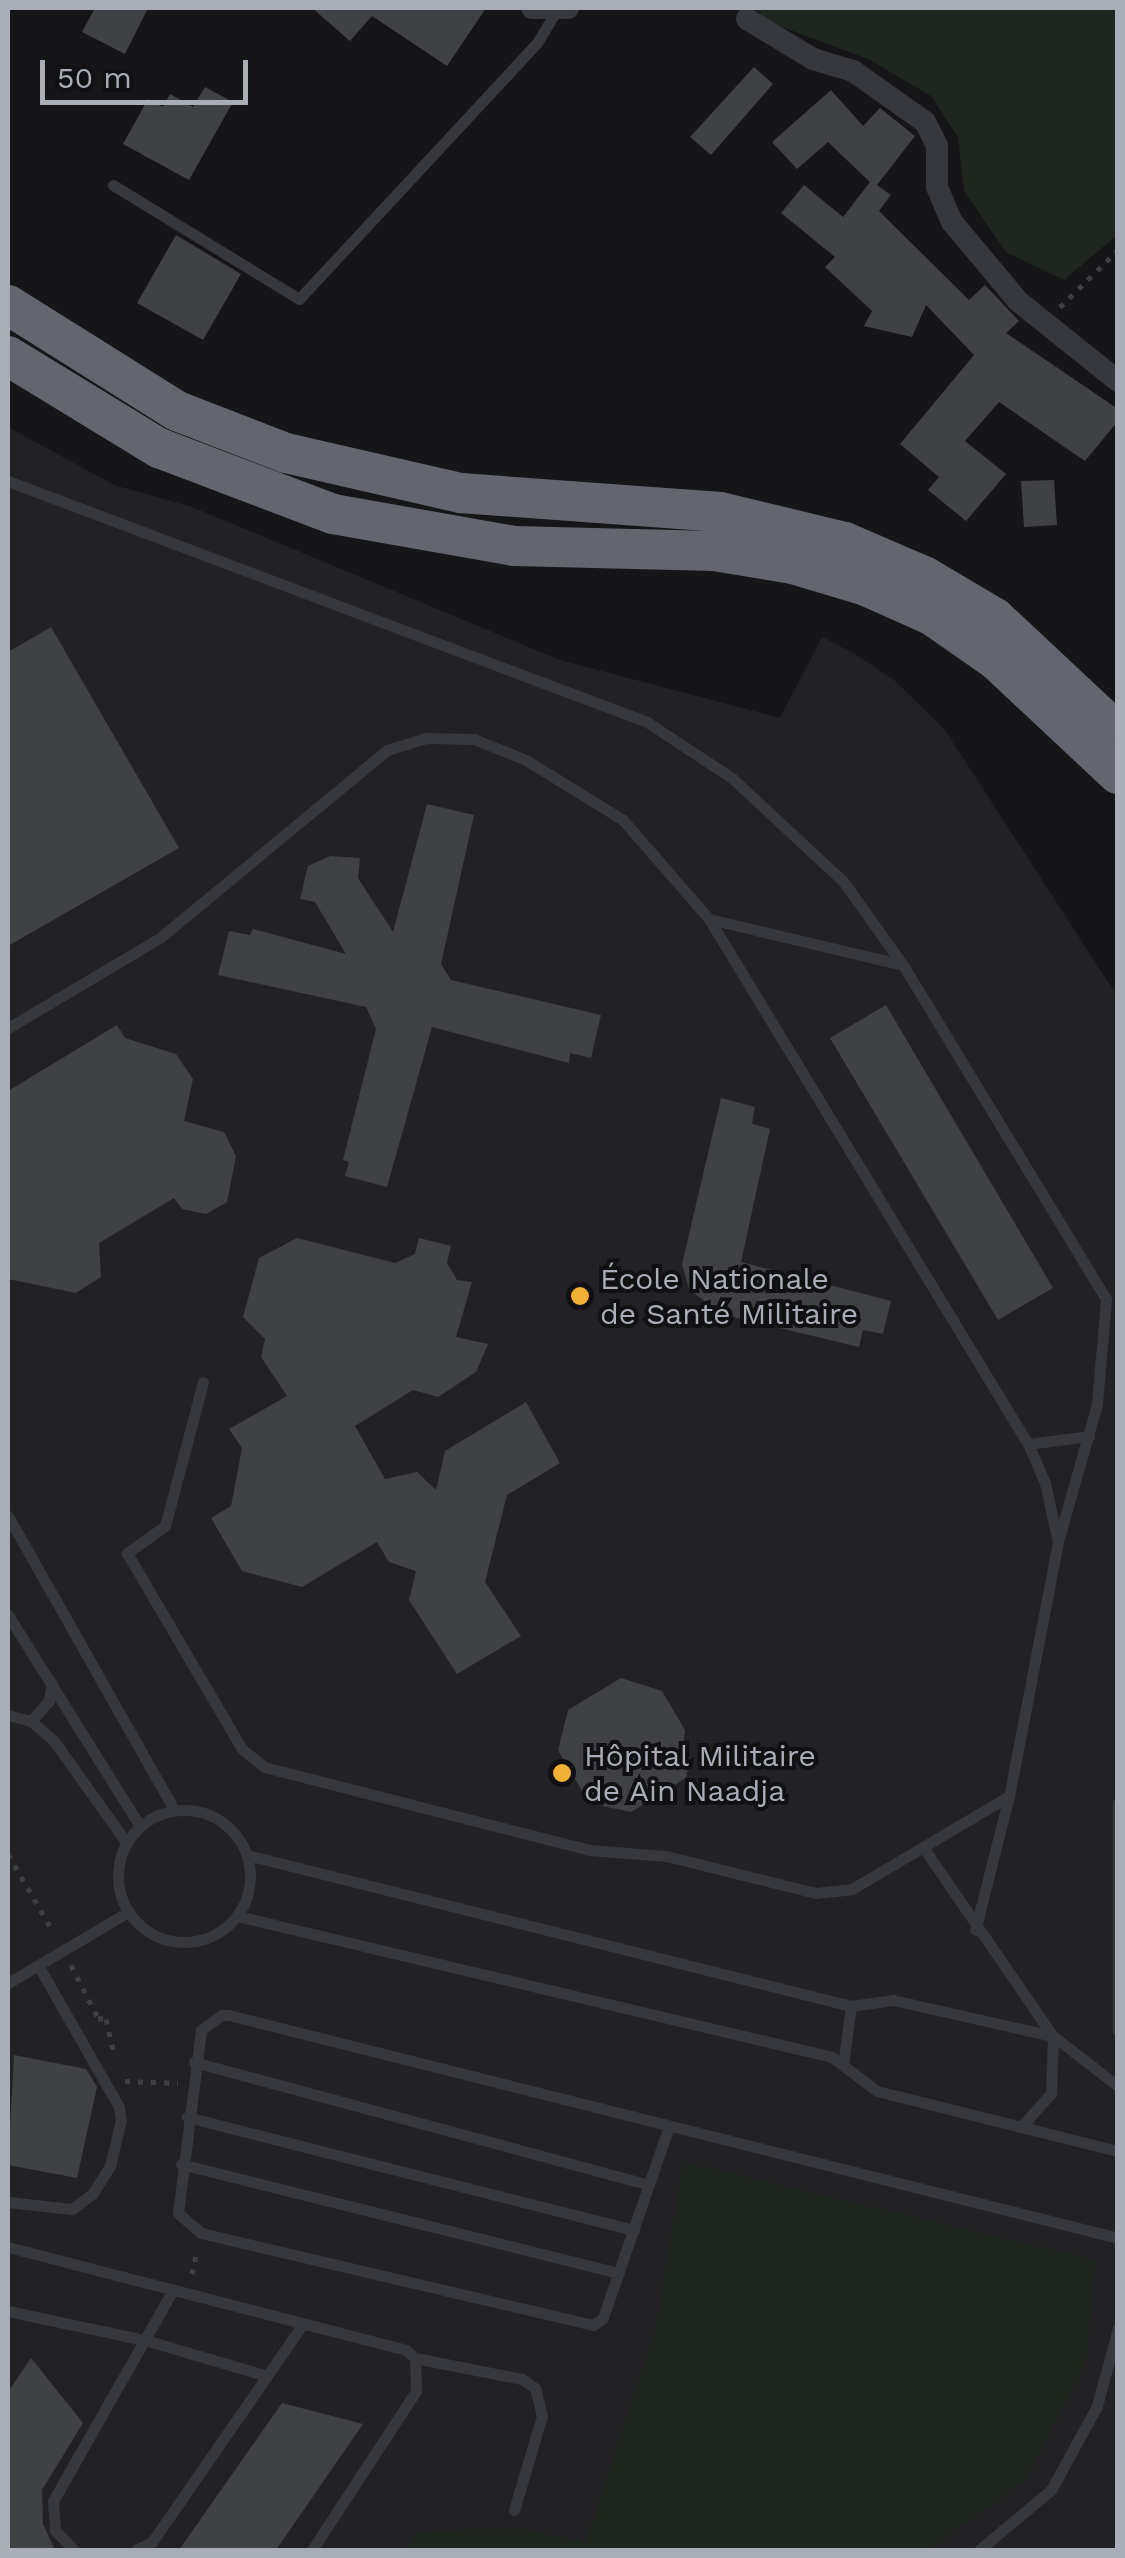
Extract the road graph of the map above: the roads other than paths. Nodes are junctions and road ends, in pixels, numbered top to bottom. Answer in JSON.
{"nodes":[{"id":1,"x":532,"y":8,"type":"edge"},
{"id":2,"x":562,"y":9,"type":"edge"},
{"id":3,"x":748,"y":19,"type":"dead end"},
{"id":4,"x":113,"y":186,"type":"dead end"},
{"id":5,"x":8,"y":304,"type":"edge"},
{"id":6,"x":8,"y":356,"type":"edge"},
{"id":7,"x":1118,"y":380,"type":"edge"},
{"id":8,"x":8,"y":482,"type":"edge"},
{"id":9,"x":1118,"y":733,"type":"edge"},
{"id":10,"x":1118,"y":774,"type":"edge"},
{"id":11,"x":709,"y":919,"type":"junction"},
{"id":12,"x":903,"y":965,"type":"junction"},
{"id":13,"x":8,"y":1028,"type":"edge"},
{"id":14,"x":203,"y":1382,"type":"dead end"},
{"id":15,"x":1089,"y":1436,"type":"junction"},
{"id":16,"x":1028,"y":1444,"type":"junction"},
{"id":17,"x":8,"y":1516,"type":"edge"},
{"id":18,"x":1058,"y":1542,"type":"junction"},
{"id":19,"x":8,"y":1615,"type":"edge"},
{"id":20,"x":52,"y":1682,"type":"junction"},
{"id":21,"x":8,"y":1715,"type":"edge"},
{"id":22,"x":30,"y":1721,"type":"junction"},
{"id":23,"x":1009,"y":1796,"type":"junction"},
{"id":24,"x":1118,"y":1803,"type":"edge"},
{"id":25,"x":174,"y":1810,"type":"junction"},
{"id":26,"x":140,"y":1826,"type":"junction"},
{"id":27,"x":126,"y":1842,"type":"junction"},
{"id":28,"x":925,"y":1850,"type":"junction"},
{"id":29,"x":247,"y":1856,"type":"junction"},
{"id":30,"x":128,"y":1912,"type":"junction"},
{"id":31,"x":237,"y":1916,"type":"junction"},
{"id":32,"x":974,"y":1930,"type":"junction"},
{"id":33,"x":38,"y":1965,"type":"junction"},
{"id":34,"x":8,"y":1983,"type":"edge"},
{"id":35,"x":850,"y":2006,"type":"junction"},
{"id":36,"x":1118,"y":2030,"type":"edge"},
{"id":37,"x":1053,"y":2036,"type":"junction"},
{"id":38,"x":194,"y":2062,"type":"junction"},
{"id":39,"x":843,"y":2065,"type":"junction"},
{"id":40,"x":1118,"y":2086,"type":"edge"},
{"id":41,"x":187,"y":2117,"type":"junction"},
{"id":42,"x":670,"y":2126,"type":"junction"},
{"id":43,"x":1021,"y":2127,"type":"junction"},
{"id":44,"x":1118,"y":2152,"type":"edge"},
{"id":45,"x":180,"y":2164,"type":"junction"},
{"id":46,"x":649,"y":2185,"type":"junction"},
{"id":47,"x":8,"y":2202,"type":"edge"},
{"id":48,"x":634,"y":2230,"type":"junction"},
{"id":49,"x":1118,"y":2238,"type":"edge"},
{"id":50,"x":8,"y":2247,"type":"edge"},
{"id":51,"x":619,"y":2273,"type":"junction"},
{"id":52,"x":173,"y":2290,"type":"junction"},
{"id":53,"x":8,"y":2311,"type":"edge"},
{"id":54,"x":303,"y":2324,"type":"junction"},
{"id":55,"x":1118,"y":2328,"type":"edge"},
{"id":56,"x":145,"y":2340,"type":"junction"},
{"id":57,"x":414,"y":2358,"type":"junction"},
{"id":58,"x":267,"y":2376,"type":"junction"},
{"id":59,"x":514,"y":2510,"type":"dead end"},
{"id":60,"x":74,"y":2550,"type":"edge"},
{"id":61,"x":136,"y":2550,"type":"edge"},
{"id":62,"x":312,"y":2550,"type":"edge"},
{"id":63,"x":980,"y":2550,"type":"edge"}],
"edges":[{"from":1,"to":2,"type":"street"},
{"from":2,"to":4,"type":"lane"},
{"from":3,"to":7,"type":"street"},
{"from":5,"to":9,"type":"highway"},
{"from":6,"to":10,"type":"highway"},
{"from":8,"to":12,"type":"lane"},
{"from":11,"to":12,"type":"lane"},
{"from":11,"to":13,"type":"lane"},
{"from":11,"to":16,"type":"lane"},
{"from":12,"to":15,"type":"lane"},
{"from":14,"to":28,"type":"lane"},
{"from":15,"to":16,"type":"lane"},
{"from":15,"to":18,"type":"lane"},
{"from":16,"to":18,"type":"lane"},
{"from":17,"to":25,"type":"lane"},
{"from":18,"to":23,"type":"lane"},
{"from":19,"to":20,"type":"lane"},
{"from":20,"to":22,"type":"lane"},
{"from":20,"to":26,"type":"lane"},
{"from":21,"to":22,"type":"lane"},
{"from":22,"to":27,"type":"lane"},
{"from":23,"to":28,"type":"lane"},
{"from":23,"to":32,"type":"lane"},
{"from":24,"to":36,"type":"lane"},
{"from":25,"to":26,"type":"lane"},
{"from":25,"to":29,"type":"lane"},
{"from":26,"to":27,"type":"lane"},
{"from":27,"to":30,"type":"lane"},
{"from":28,"to":32,"type":"lane"},
{"from":29,"to":31,"type":"lane"},
{"from":29,"to":35,"type":"lane"},
{"from":30,"to":31,"type":"lane"},
{"from":30,"to":33,"type":"lane"},
{"from":31,"to":39,"type":"lane"},
{"from":32,"to":37,"type":"lane"},
{"from":33,"to":34,"type":"lane"},
{"from":33,"to":47,"type":"lane"},
{"from":35,"to":37,"type":"lane"},
{"from":35,"to":39,"type":"lane"},
{"from":37,"to":40,"type":"lane"},
{"from":37,"to":43,"type":"lane"},
{"from":38,"to":41,"type":"lane"},
{"from":38,"to":42,"type":"lane"},
{"from":38,"to":46,"type":"lane"},
{"from":39,"to":43,"type":"lane"},
{"from":41,"to":45,"type":"lane"},
{"from":41,"to":48,"type":"lane"},
{"from":42,"to":46,"type":"lane"},
{"from":42,"to":49,"type":"lane"},
{"from":43,"to":44,"type":"lane"},
{"from":45,"to":51,"type":"lane"},
{"from":45,"to":51,"type":"lane"},
{"from":46,"to":48,"type":"lane"},
{"from":48,"to":51,"type":"lane"},
{"from":50,"to":52,"type":"lane"},
{"from":52,"to":54,"type":"lane"},
{"from":52,"to":56,"type":"lane"},
{"from":53,"to":56,"type":"lane"},
{"from":54,"to":57,"type":"lane"},
{"from":54,"to":58,"type":"lane"},
{"from":55,"to":63,"type":"lane"},
{"from":56,"to":58,"type":"lane"},
{"from":56,"to":60,"type":"lane"},
{"from":57,"to":59,"type":"lane"},
{"from":57,"to":62,"type":"lane"},
{"from":58,"to":61,"type":"lane"}]}
